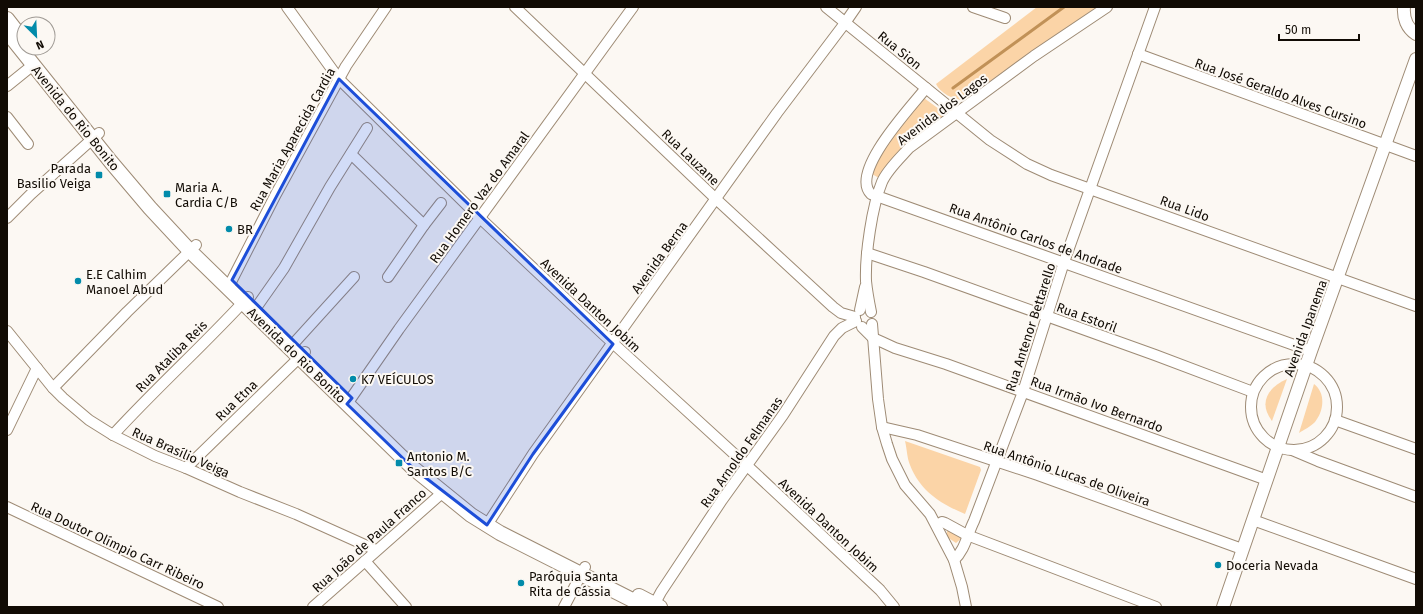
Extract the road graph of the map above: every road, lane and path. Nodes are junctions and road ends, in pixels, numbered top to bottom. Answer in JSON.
{"nodes":[{"id":1,"x":287,"y":7,"type":"edge"},
{"id":2,"x":386,"y":7,"type":"edge"},
{"id":3,"x":515,"y":7,"type":"edge"},
{"id":4,"x":633,"y":7,"type":"edge"},
{"id":5,"x":826,"y":7,"type":"edge"},
{"id":6,"x":856,"y":7,"type":"edge"},
{"id":7,"x":973,"y":7,"type":"edge"},
{"id":8,"x":1107,"y":7,"type":"edge"},
{"id":9,"x":1155,"y":7,"type":"edge"},
{"id":10,"x":1404,"y":7,"type":"edge"},
{"id":11,"x":1005,"y":18,"type":"dead end"},
{"id":12,"x":7,"y":19,"type":"edge"},
{"id":13,"x":845,"y":23,"type":"junction"},
{"id":14,"x":16,"y":30,"type":"edge"},
{"id":15,"x":7,"y":32,"type":"edge"},
{"id":16,"x":1416,"y":34,"type":"edge"},
{"id":17,"x":1138,"y":54,"type":"junction"},
{"id":18,"x":36,"y":56,"type":"edge"},
{"id":19,"x":1416,"y":59,"type":"edge"},
{"id":20,"x":33,"y":65,"type":"junction"},
{"id":21,"x":585,"y":73,"type":"junction"},
{"id":22,"x":339,"y":80,"type":"junction"},
{"id":23,"x":7,"y":86,"type":"edge"},
{"id":24,"x":926,"y":88,"type":"junction"},
{"id":25,"x":957,"y":113,"type":"junction"},
{"id":26,"x":7,"y":117,"type":"edge"},
{"id":27,"x":366,"y":128,"type":"dead end"},
{"id":28,"x":95,"y":135,"type":"junction"},
{"id":29,"x":28,"y":144,"type":"dead end"},
{"id":30,"x":1385,"y":145,"type":"junction"},
{"id":31,"x":350,"y":154,"type":"junction"},
{"id":32,"x":1416,"y":156,"type":"edge"},
{"id":33,"x":1091,"y":188,"type":"junction"},
{"id":34,"x":877,"y":197,"type":"junction"},
{"id":35,"x":716,"y":199,"type":"junction"},
{"id":36,"x":441,"y":202,"type":"dead end"},
{"id":37,"x":7,"y":218,"type":"edge"},
{"id":38,"x":480,"y":218,"type":"junction"},
{"id":39,"x":424,"y":225,"type":"junction"},
{"id":40,"x":193,"y":248,"type":"junction"},
{"id":41,"x":867,"y":253,"type":"junction"},
{"id":42,"x":1064,"y":262,"type":"junction"},
{"id":43,"x":354,"y":277,"type":"dead end"},
{"id":44,"x":388,"y":277,"type":"dead end"},
{"id":45,"x":1338,"y":278,"type":"junction"},
{"id":46,"x":866,"y":282,"type":"junction"},
{"id":47,"x":230,"y":284,"type":"junction"},
{"id":48,"x":251,"y":305,"type":"junction"},
{"id":49,"x":1416,"y":306,"type":"edge"},
{"id":50,"x":1048,"y":317,"type":"junction"},
{"id":51,"x":861,"y":320,"type":"junction"},
{"id":52,"x":7,"y":332,"type":"edge"},
{"id":53,"x":873,"y":338,"type":"junction"},
{"id":54,"x":613,"y":344,"type":"junction"},
{"id":55,"x":300,"y":350,"type":"junction"},
{"id":56,"x":1311,"y":351,"type":"junction"},
{"id":57,"x":1307,"y":365,"type":"junction"},
{"id":58,"x":37,"y":368,"type":"junction"},
{"id":59,"x":53,"y":388,"type":"junction"},
{"id":60,"x":1024,"y":392,"type":"junction"},
{"id":61,"x":1253,"y":392,"type":"junction"},
{"id":62,"x":350,"y":401,"type":"junction"},
{"id":63,"x":1335,"y":420,"type":"junction"},
{"id":64,"x":882,"y":427,"type":"junction"},
{"id":65,"x":7,"y":430,"type":"edge"},
{"id":66,"x":113,"y":435,"type":"junction"},
{"id":67,"x":1278,"y":447,"type":"junction"},
{"id":68,"x":1416,"y":449,"type":"edge"},
{"id":69,"x":1292,"y":450,"type":"junction"},
{"id":70,"x":996,"y":462,"type":"junction"},
{"id":71,"x":747,"y":467,"type":"junction"},
{"id":72,"x":186,"y":468,"type":"junction"},
{"id":73,"x":1267,"y":480,"type":"junction"},
{"id":74,"x":442,"y":493,"type":"junction"},
{"id":75,"x":1416,"y":497,"type":"edge"},
{"id":76,"x":7,"y":507,"type":"edge"},
{"id":77,"x":1253,"y":520,"type":"junction"},
{"id":78,"x":489,"y":521,"type":"junction"},
{"id":79,"x":937,"y":525,"type":"junction"},
{"id":80,"x":967,"y":535,"type":"junction"},
{"id":81,"x":1242,"y":549,"type":"junction"},
{"id":82,"x":376,"y":550,"type":"junction"},
{"id":83,"x":954,"y":560,"type":"junction"},
{"id":84,"x":365,"y":561,"type":"junction"},
{"id":85,"x":583,"y":570,"type":"junction"},
{"id":86,"x":1416,"y":579,"type":"edge"},
{"id":87,"x":654,"y":606,"type":"edge"},
{"id":88,"x":218,"y":607,"type":"edge"},
{"id":89,"x":313,"y":607,"type":"edge"},
{"id":90,"x":406,"y":607,"type":"edge"},
{"id":91,"x":564,"y":607,"type":"edge"},
{"id":92,"x":894,"y":607,"type":"edge"},
{"id":93,"x":966,"y":607,"type":"edge"},
{"id":94,"x":1156,"y":607,"type":"edge"},
{"id":95,"x":1223,"y":607,"type":"edge"}],
"edges":[{"from":1,"to":22,"type":"street","name":"Avenida Danton Jobim"},
{"from":2,"to":22,"type":"street","name":"Rua Maria Aparecida Cardia"},
{"from":3,"to":21,"type":"street","name":"Rua Lauzane"},
{"from":4,"to":21,"type":"street","name":"Rua Homero Vaz do Amaral"},
{"from":5,"to":13,"type":"street","name":"Rua Sion"},
{"from":6,"to":13,"type":"street","name":"Avenida Berna"},
{"from":7,"to":11,"type":"street"},
{"from":8,"to":25,"type":"street","name":"Avenida dos Lagos"},
{"from":9,"to":17,"type":"street","name":"Rua Antenor Bettarello"},
{"from":10,"to":16,"type":"street"},
{"from":12,"to":14,"type":"main road"},
{"from":13,"to":24,"type":"street","name":"Rua Sion"},
{"from":13,"to":35,"type":"street","name":"Avenida Berna"},
{"from":15,"to":20,"type":"main road","name":"Avenida do Rio Bonito"},
{"from":17,"to":30,"type":"street","name":"Rua José Geraldo Alves Cursino"},
{"from":17,"to":33,"type":"street","name":"Rua Antenor Bettarello"},
{"from":18,"to":28,"type":"main road","name":"Avenida do Rio Bonito"},
{"from":19,"to":30,"type":"street","name":"Avenida Ipanema"},
{"from":20,"to":23,"type":"street"},
{"from":20,"to":28,"type":"main road","name":"Avenida do Rio Bonito"},
{"from":21,"to":35,"type":"street","name":"Rua Lauzane"},
{"from":21,"to":38,"type":"street","name":"Rua Homero Vaz do Amaral"},
{"from":22,"to":38,"type":"street","name":"Avenida Danton Jobim"},
{"from":22,"to":47,"type":"street","name":"Rua Maria Aparecida Cardia"},
{"from":24,"to":25,"type":"street","name":"Rua Sion"},
{"from":24,"to":34,"type":"street"},
{"from":25,"to":33,"type":"street","name":"Rua Lido"},
{"from":25,"to":34,"type":"street","name":"Avenida dos Lagos"},
{"from":26,"to":29,"type":"street"},
{"from":27,"to":31,"type":"street","name":"Rua Ataliba Reis"},
{"from":28,"to":37,"type":"street"},
{"from":28,"to":40,"type":"main road","name":"Avenida do Rio Bonito"},
{"from":30,"to":32,"type":"street","name":"Rua José Geraldo Alves Cursino"},
{"from":30,"to":45,"type":"street","name":"Avenida Ipanema"},
{"from":31,"to":39,"type":"street"},
{"from":31,"to":48,"type":"street","name":"Rua Ataliba Reis"},
{"from":33,"to":42,"type":"street","name":"Rua Antenor Bettarello"},
{"from":33,"to":45,"type":"street","name":"Rua Lido"},
{"from":34,"to":41,"type":"street","name":"Avenida dos Lagos"},
{"from":34,"to":42,"type":"street","name":"Rua Antônio Carlos de Andrade"},
{"from":35,"to":51,"type":"street","name":"Rua Lauzane"},
{"from":35,"to":54,"type":"street","name":"Avenida Berna"},
{"from":36,"to":39,"type":"street"},
{"from":38,"to":54,"type":"street","name":"Avenida Danton Jobim"},
{"from":38,"to":62,"type":"street","name":"Rua Homero Vaz do Amaral"},
{"from":39,"to":44,"type":"street"},
{"from":40,"to":47,"type":"main road","name":"Avenida do Rio Bonito"},
{"from":40,"to":59,"type":"street"},
{"from":41,"to":46,"type":"street","name":"Avenida dos Lagos"},
{"from":41,"to":50,"type":"street","name":"Rua Estoril"},
{"from":42,"to":50,"type":"street","name":"Rua Antenor Bettarello"},
{"from":42,"to":56,"type":"street","name":"Rua Antônio Carlos de Andrade"},
{"from":43,"to":55,"type":"street","name":"Rua Etna"},
{"from":45,"to":49,"type":"street","name":"Rua Lido"},
{"from":45,"to":56,"type":"street","name":"Avenida Ipanema"},
{"from":46,"to":51,"type":"street","name":"Avenida dos Lagos"},
{"from":46,"to":51,"type":"street","name":"Avenida dos Lagos"},
{"from":47,"to":48,"type":"main road","name":"Avenida do Rio Bonito"},
{"from":48,"to":55,"type":"main road","name":"Avenida do Rio Bonito"},
{"from":48,"to":66,"type":"street","name":"Rua Ataliba Reis"},
{"from":50,"to":60,"type":"street","name":"Rua Antenor Bettarello"},
{"from":50,"to":61,"type":"street","name":"Rua Estoril"},
{"from":51,"to":53,"type":"street"},
{"from":51,"to":71,"type":"street","name":"Rua Arnoldo Felmanas"},
{"from":52,"to":58,"type":"street","name":"Rua Brasílio Veiga"},
{"from":53,"to":60,"type":"street","name":"Rua Irmão Ivo Bernardo"},
{"from":53,"to":64,"type":"street"},
{"from":54,"to":71,"type":"street","name":"Avenida Danton Jobim"},
{"from":54,"to":78,"type":"street","name":"Avenida Berna"},
{"from":55,"to":62,"type":"main road","name":"Avenida do Rio Bonito"},
{"from":55,"to":72,"type":"street","name":"Rua Etna"},
{"from":56,"to":57,"type":"street","name":"Avenida Ipanema"},
{"from":57,"to":61,"type":"street"},
{"from":57,"to":63,"type":"street"},
{"from":57,"to":67,"type":"street","name":"Avenida Ipanema"},
{"from":58,"to":59,"type":"street","name":"Rua Brasílio Veiga"},
{"from":58,"to":65,"type":"street"},
{"from":59,"to":66,"type":"street","name":"Rua Brasílio Veiga"},
{"from":60,"to":70,"type":"street","name":"Rua Antenor Bettarello"},
{"from":60,"to":73,"type":"street","name":"Rua Irmão Ivo Bernardo"},
{"from":61,"to":67,"type":"street"},
{"from":62,"to":74,"type":"main road","name":"Avenida do Rio Bonito"},
{"from":62,"to":78,"type":"main road","name":"Avenida do Rio Bonito"},
{"from":63,"to":68,"type":"street"},
{"from":63,"to":69,"type":"street"},
{"from":64,"to":70,"type":"street","name":"Rua Antônio Lucas de Oliveira"},
{"from":64,"to":79,"type":"street"},
{"from":66,"to":72,"type":"street","name":"Rua Brasílio Veiga"},
{"from":67,"to":69,"type":"street"},
{"from":67,"to":73,"type":"street","name":"Avenida Ipanema"},
{"from":69,"to":75,"type":"street"},
{"from":70,"to":80,"type":"street","name":"Rua Antenor Bettarello"},
{"from":70,"to":81,"type":"street","name":"Rua Antônio Lucas de Oliveira"},
{"from":71,"to":87,"type":"street","name":"Rua Arnoldo Felmanas"},
{"from":71,"to":92,"type":"street","name":"Avenida Danton Jobim"},
{"from":72,"to":82,"type":"street","name":"Rua Brasílio Veiga"},
{"from":73,"to":77,"type":"street","name":"Avenida Ipanema"},
{"from":74,"to":78,"type":"main road","name":"Avenida do Rio Bonito"},
{"from":74,"to":82,"type":"street","name":"Rua João de Paula Franco"},
{"from":76,"to":88,"type":"street","name":"Rua Doutor Olímpio Carr Ribeiro"},
{"from":77,"to":81,"type":"street","name":"Avenida Ipanema"},
{"from":77,"to":86,"type":"street"},
{"from":78,"to":85,"type":"main road","name":"Avenida do Rio Bonito"},
{"from":79,"to":80,"type":"street"},
{"from":79,"to":83,"type":"street"},
{"from":80,"to":83,"type":"street","name":"Rua Antenor Bettarello"},
{"from":80,"to":94,"type":"street"},
{"from":81,"to":95,"type":"street","name":"Avenida Ipanema"},
{"from":82,"to":84,"type":"street","name":"Rua João de Paula Franco"},
{"from":83,"to":93,"type":"street"},
{"from":84,"to":89,"type":"street","name":"Rua João de Paula Franco"},
{"from":84,"to":90,"type":"street"},
{"from":85,"to":87,"type":"main road","name":"Avenida do Rio Bonito"},
{"from":85,"to":91,"type":"street"}]}
